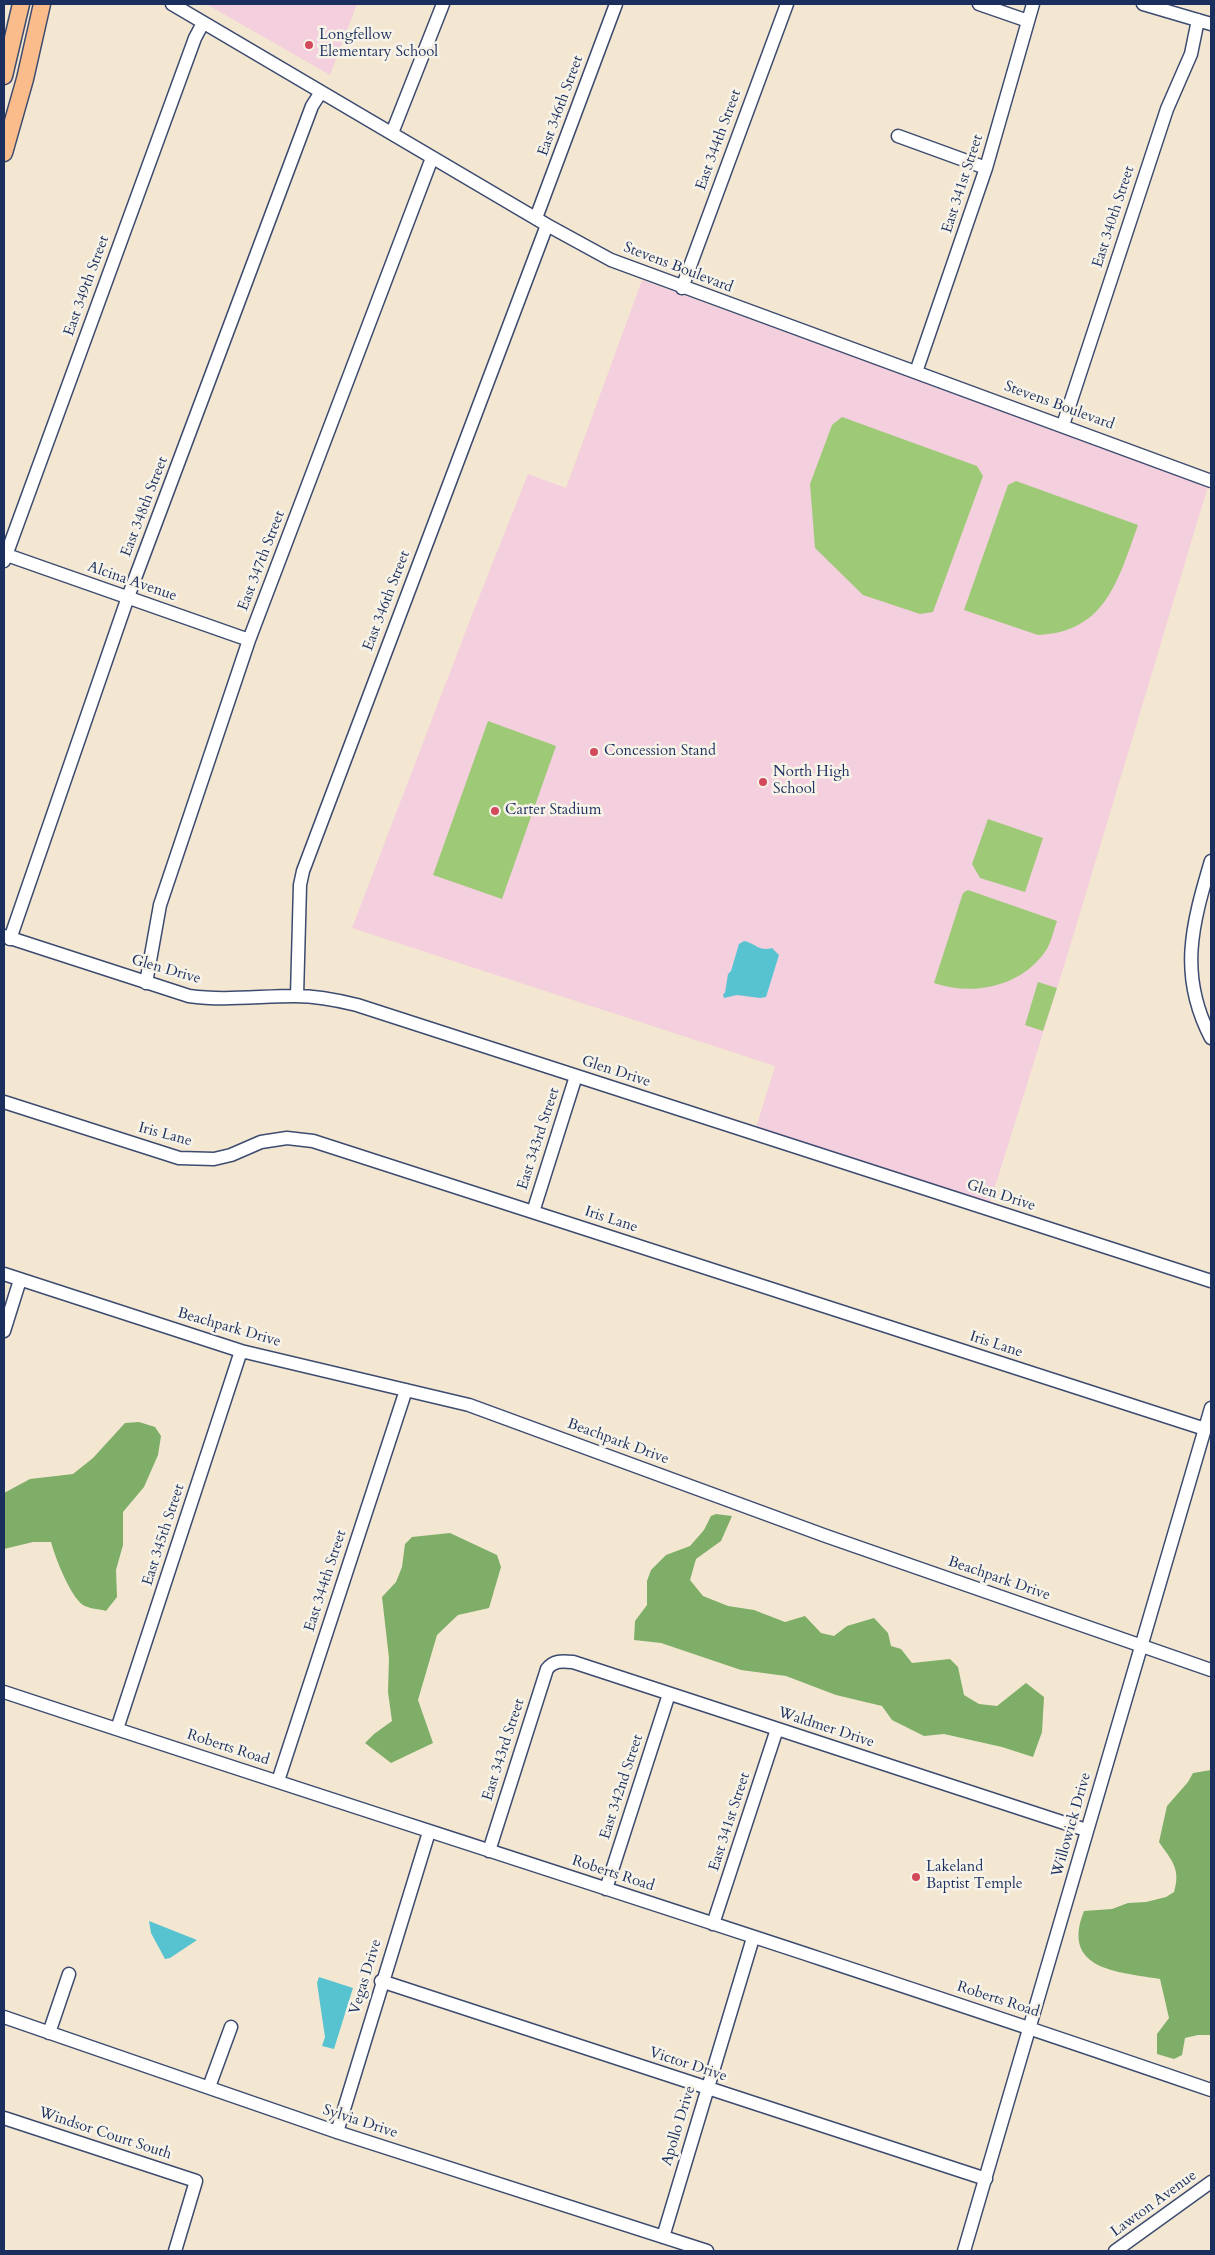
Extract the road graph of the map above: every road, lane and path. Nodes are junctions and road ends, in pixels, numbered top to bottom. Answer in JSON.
{"nodes":[{"id":1,"x":21,"y":4,"type":"edge"},
{"id":2,"x":42,"y":4,"type":"edge"},
{"id":3,"x":172,"y":4,"type":"edge"},
{"id":4,"x":443,"y":4,"type":"edge"},
{"id":5,"x":616,"y":4,"type":"edge"},
{"id":6,"x":787,"y":4,"type":"edge"},
{"id":7,"x":979,"y":4,"type":"edge"},
{"id":8,"x":1033,"y":4,"type":"edge"},
{"id":9,"x":1143,"y":4,"type":"edge"},
{"id":10,"x":1198,"y":20,"type":"junction"},
{"id":11,"x":1028,"y":21,"type":"junction"},
{"id":12,"x":203,"y":23,"type":"junction"},
{"id":13,"x":1211,"y":24,"type":"edge"},
{"id":14,"x":4,"y":76,"type":"edge"},
{"id":15,"x":321,"y":92,"type":"junction"},
{"id":16,"x":392,"y":134,"type":"junction"},
{"id":17,"x":898,"y":136,"type":"dead end"},
{"id":18,"x":4,"y":152,"type":"edge"},
{"id":19,"x":432,"y":158,"type":"junction"},
{"id":20,"x":986,"y":168,"type":"junction"},
{"id":21,"x":536,"y":218,"type":"junction"},
{"id":22,"x":547,"y":225,"type":"junction"},
{"id":23,"x":682,"y":288,"type":"junction"},
{"id":24,"x":916,"y":372,"type":"junction"},
{"id":25,"x":1063,"y":425,"type":"junction"},
{"id":26,"x":1211,"y":481,"type":"edge"},
{"id":27,"x":4,"y":557,"type":"edge"},
{"id":28,"x":128,"y":597,"type":"junction"},
{"id":29,"x":249,"y":640,"type":"junction"},
{"id":30,"x":1211,"y":861,"type":"edge"},
{"id":31,"x":7,"y":937,"type":"edge"},
{"id":32,"x":146,"y":983,"type":"junction"},
{"id":33,"x":297,"y":996,"type":"junction"},
{"id":34,"x":1211,"y":1038,"type":"edge"},
{"id":35,"x":576,"y":1076,"type":"junction"},
{"id":36,"x":4,"y":1102,"type":"edge"},
{"id":37,"x":533,"y":1212,"type":"junction"},
{"id":38,"x":4,"y":1274,"type":"edge"},
{"id":39,"x":20,"y":1280,"type":"junction"},
{"id":40,"x":1211,"y":1281,"type":"edge"},
{"id":41,"x":4,"y":1331,"type":"edge"},
{"id":42,"x":241,"y":1351,"type":"junction"},
{"id":43,"x":406,"y":1390,"type":"junction"},
{"id":44,"x":1211,"y":1408,"type":"edge"},
{"id":45,"x":1205,"y":1429,"type":"junction"},
{"id":46,"x":1142,"y":1646,"type":"junction"},
{"id":47,"x":556,"y":1662,"type":"joint"},
{"id":48,"x":1211,"y":1670,"type":"edge"},
{"id":49,"x":4,"y":1692,"type":"edge"},
{"id":50,"x":669,"y":1694,"type":"junction"},
{"id":51,"x":117,"y":1729,"type":"junction"},
{"id":52,"x":778,"y":1730,"type":"junction"},
{"id":53,"x":278,"y":1782,"type":"junction"},
{"id":54,"x":1086,"y":1830,"type":"junction"},
{"id":55,"x":429,"y":1832,"type":"junction"},
{"id":56,"x":489,"y":1851,"type":"junction"},
{"id":57,"x":606,"y":1889,"type":"junction"},
{"id":58,"x":713,"y":1924,"type":"junction"},
{"id":59,"x":753,"y":1938,"type":"junction"},
{"id":60,"x":69,"y":1974,"type":"dead end"},
{"id":61,"x":381,"y":1981,"type":"junction"},
{"id":62,"x":4,"y":2017,"type":"edge"},
{"id":63,"x":231,"y":2027,"type":"dead end"},
{"id":64,"x":1030,"y":2028,"type":"junction"},
{"id":65,"x":49,"y":2032,"type":"junction"},
{"id":66,"x":209,"y":2088,"type":"junction"},
{"id":67,"x":707,"y":2088,"type":"junction"},
{"id":68,"x":1211,"y":2090,"type":"edge"},
{"id":69,"x":4,"y":2118,"type":"edge"},
{"id":70,"x":337,"y":2132,"type":"junction"},
{"id":71,"x":986,"y":2179,"type":"junction"},
{"id":72,"x":1211,"y":2182,"type":"edge"},
{"id":73,"x":663,"y":2236,"type":"junction"},
{"id":74,"x":175,"y":2251,"type":"edge"},
{"id":75,"x":707,"y":2251,"type":"edge"},
{"id":76,"x":964,"y":2251,"type":"edge"},
{"id":77,"x":1115,"y":2251,"type":"edge"}],
"edges":[{"from":1,"to":14,"type":"main road"},
{"from":2,"to":18,"type":"main road"},
{"from":3,"to":12,"type":"street","name":"Stevens Boulevard"},
{"from":4,"to":16,"type":"street"},
{"from":5,"to":21,"type":"street","name":"East 346th Street"},
{"from":6,"to":23,"type":"street","name":"East 344th Street"},
{"from":7,"to":11,"type":"street"},
{"from":8,"to":11,"type":"street","name":"East 341st Street"},
{"from":9,"to":10,"type":"street"},
{"from":10,"to":13,"type":"street"},
{"from":10,"to":25,"type":"street","name":"East 340th Street"},
{"from":11,"to":20,"type":"street","name":"East 341st Street"},
{"from":12,"to":15,"type":"street","name":"Stevens Boulevard"},
{"from":12,"to":27,"type":"street","name":"East 349th Street"},
{"from":15,"to":16,"type":"street","name":"Stevens Boulevard"},
{"from":15,"to":28,"type":"street","name":"East 348th Street"},
{"from":16,"to":19,"type":"street","name":"Stevens Boulevard"},
{"from":17,"to":20,"type":"street"},
{"from":19,"to":21,"type":"street","name":"Stevens Boulevard"},
{"from":19,"to":29,"type":"street","name":"East 347th Street"},
{"from":20,"to":24,"type":"street","name":"East 341st Street"},
{"from":21,"to":22,"type":"street","name":"Stevens Boulevard"},
{"from":22,"to":23,"type":"street","name":"Stevens Boulevard"},
{"from":22,"to":33,"type":"street","name":"East 346th Street"},
{"from":23,"to":24,"type":"street","name":"Stevens Boulevard"},
{"from":24,"to":25,"type":"street","name":"Stevens Boulevard"},
{"from":25,"to":26,"type":"street","name":"Stevens Boulevard"},
{"from":27,"to":28,"type":"street","name":"Alcina Avenue"},
{"from":28,"to":29,"type":"street","name":"Alcina Avenue"},
{"from":28,"to":31,"type":"street","name":"East 348th Street"},
{"from":29,"to":32,"type":"street","name":"East 347th Street"},
{"from":30,"to":34,"type":"street"},
{"from":31,"to":32,"type":"street","name":"Glen Drive"},
{"from":32,"to":33,"type":"street","name":"Glen Drive"},
{"from":33,"to":35,"type":"street","name":"Glen Drive"},
{"from":35,"to":37,"type":"street","name":"East 343rd Street"},
{"from":35,"to":40,"type":"street","name":"Glen Drive"},
{"from":36,"to":37,"type":"street","name":"Iris Lane"},
{"from":37,"to":45,"type":"street","name":"Iris Lane"},
{"from":38,"to":39,"type":"street","name":"Beachpark Drive"},
{"from":39,"to":41,"type":"street"},
{"from":39,"to":42,"type":"street","name":"Beachpark Drive"},
{"from":42,"to":43,"type":"street","name":"Beachpark Drive"},
{"from":42,"to":51,"type":"street","name":"East 345th Street"},
{"from":43,"to":46,"type":"street","name":"Beachpark Drive"},
{"from":43,"to":53,"type":"street","name":"East 344th Street"},
{"from":44,"to":45,"type":"street","name":"Willowick Drive"},
{"from":45,"to":46,"type":"street","name":"Willowick Drive"},
{"from":46,"to":48,"type":"street","name":"Beachpark Drive"},
{"from":46,"to":54,"type":"street","name":"Willowick Drive"},
{"from":47,"to":50,"type":"street","name":"Waldmer Drive"},
{"from":47,"to":56,"type":"street","name":"East 343rd Street"},
{"from":49,"to":51,"type":"street","name":"Roberts Road"},
{"from":50,"to":52,"type":"street","name":"Waldmer Drive"},
{"from":50,"to":57,"type":"street","name":"East 342nd Street"},
{"from":51,"to":53,"type":"street","name":"Roberts Road"},
{"from":52,"to":54,"type":"street","name":"Waldmer Drive"},
{"from":52,"to":58,"type":"street","name":"East 341st Street"},
{"from":53,"to":55,"type":"street","name":"Roberts Road"},
{"from":54,"to":64,"type":"street","name":"Willowick Drive"},
{"from":55,"to":56,"type":"street","name":"Roberts Road"},
{"from":55,"to":61,"type":"street","name":"Vegas Drive"},
{"from":56,"to":57,"type":"street","name":"Roberts Road"},
{"from":57,"to":58,"type":"street","name":"Roberts Road"},
{"from":58,"to":59,"type":"street","name":"Roberts Road"},
{"from":59,"to":64,"type":"street","name":"Roberts Road"},
{"from":59,"to":67,"type":"street","name":"Apollo Drive"},
{"from":60,"to":65,"type":"street"},
{"from":61,"to":67,"type":"street","name":"Victor Drive"},
{"from":61,"to":70,"type":"street","name":"Vegas Drive"},
{"from":62,"to":65,"type":"street","name":"Sylvia Drive"},
{"from":63,"to":66,"type":"street"},
{"from":64,"to":68,"type":"street","name":"Roberts Road"},
{"from":64,"to":71,"type":"street","name":"Willowick Drive"},
{"from":65,"to":66,"type":"street","name":"Sylvia Drive"},
{"from":66,"to":70,"type":"street","name":"Sylvia Drive"},
{"from":67,"to":71,"type":"street","name":"Victor Drive"},
{"from":67,"to":73,"type":"street","name":"Apollo Drive"},
{"from":69,"to":74,"type":"street","name":"Windsor Court South"},
{"from":70,"to":73,"type":"street","name":"Sylvia Drive"},
{"from":71,"to":76,"type":"street","name":"Willowick Drive"},
{"from":72,"to":77,"type":"street","name":"Lawton Avenue"},
{"from":73,"to":75,"type":"street","name":"Sylvia Drive"}]}
